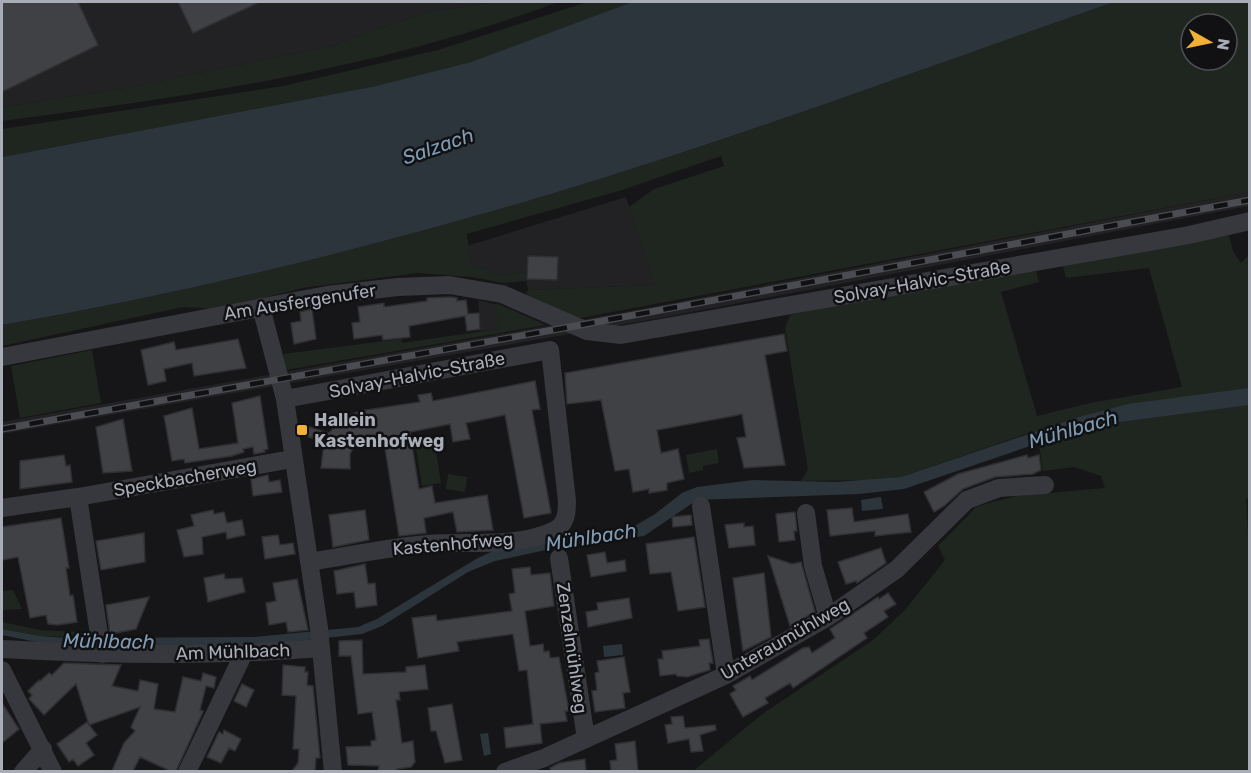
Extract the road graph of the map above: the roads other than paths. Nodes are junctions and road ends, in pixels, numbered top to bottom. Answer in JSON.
{"nodes":[{"id":1,"x":1250,"y":221,"type":"edge"},
{"id":2,"x":261,"y":307,"type":"junction"},
{"id":3,"x":593,"y":333,"type":"joint"},
{"id":4,"x":550,"y":350,"type":"joint"},
{"id":5,"x":2,"y":357,"type":"edge"},
{"id":6,"x":285,"y":399,"type":"junction"},
{"id":7,"x":292,"y":459,"type":"junction"},
{"id":8,"x":1045,"y":485,"type":"dead end"},
{"id":9,"x":78,"y":497,"type":"junction"},
{"id":10,"x":701,"y":506,"type":"dead end"},
{"id":11,"x":2,"y":507,"type":"edge"},
{"id":12,"x":806,"y":513,"type":"dead end"},
{"id":13,"x":559,"y":558,"type":"dead end"},
{"id":14,"x":309,"y":562,"type":"junction"},
{"id":15,"x":828,"y":617,"type":"junction"},
{"id":16,"x":320,"y":639,"type":"junction"},
{"id":17,"x":102,"y":645,"type":"junction"},
{"id":18,"x":2,"y":649,"type":"edge"},
{"id":19,"x":243,"y":655,"type":"junction"},
{"id":20,"x":2,"y":670,"type":"edge"},
{"id":21,"x":726,"y":675,"type":"junction"},
{"id":22,"x":586,"y":739,"type":"junction"},
{"id":23,"x":43,"y":749,"type":"junction"},
{"id":24,"x":23,"y":771,"type":"edge"},
{"id":25,"x":53,"y":771,"type":"edge"},
{"id":26,"x":187,"y":771,"type":"edge"},
{"id":27,"x":333,"y":771,"type":"edge"},
{"id":28,"x":505,"y":771,"type":"edge"}],
"edges":[{"from":1,"to":3,"type":"street","name":"Solvay-Halvic-Straße"},
{"from":2,"to":3,"type":"street","name":"Am Ausfergenufer"},
{"from":2,"to":5,"type":"street","name":"Am Ausfergenufer"},
{"from":2,"to":6,"type":"street"},
{"from":4,"to":6,"type":"street","name":"Solvay-Halvic-Straße"},
{"from":4,"to":14,"type":"street","name":"Kastenhofweg"},
{"from":6,"to":7,"type":"street"},
{"from":7,"to":9,"type":"street","name":"Speckbacherweg"},
{"from":7,"to":14,"type":"street"},
{"from":8,"to":15,"type":"street","name":"Unteraumühlweg"},
{"from":9,"to":11,"type":"street","name":"Speckbacherweg"},
{"from":9,"to":17,"type":"street"},
{"from":10,"to":21,"type":"street"},
{"from":12,"to":15,"type":"street"},
{"from":13,"to":22,"type":"street","name":"Zenzelmühlweg"},
{"from":14,"to":16,"type":"street"},
{"from":15,"to":21,"type":"street","name":"Unteraumühlweg"},
{"from":16,"to":19,"type":"street","name":"Am Mühlbach"},
{"from":16,"to":27,"type":"street"},
{"from":17,"to":18,"type":"street","name":"Am Mühlbach"},
{"from":17,"to":19,"type":"street","name":"Am Mühlbach"},
{"from":19,"to":26,"type":"street"},
{"from":20,"to":23,"type":"street"},
{"from":21,"to":22,"type":"street","name":"Unteraumühlweg"},
{"from":22,"to":28,"type":"street","name":"Unteraumühlweg"},
{"from":23,"to":24,"type":"street"},
{"from":23,"to":25,"type":"street"}]}
